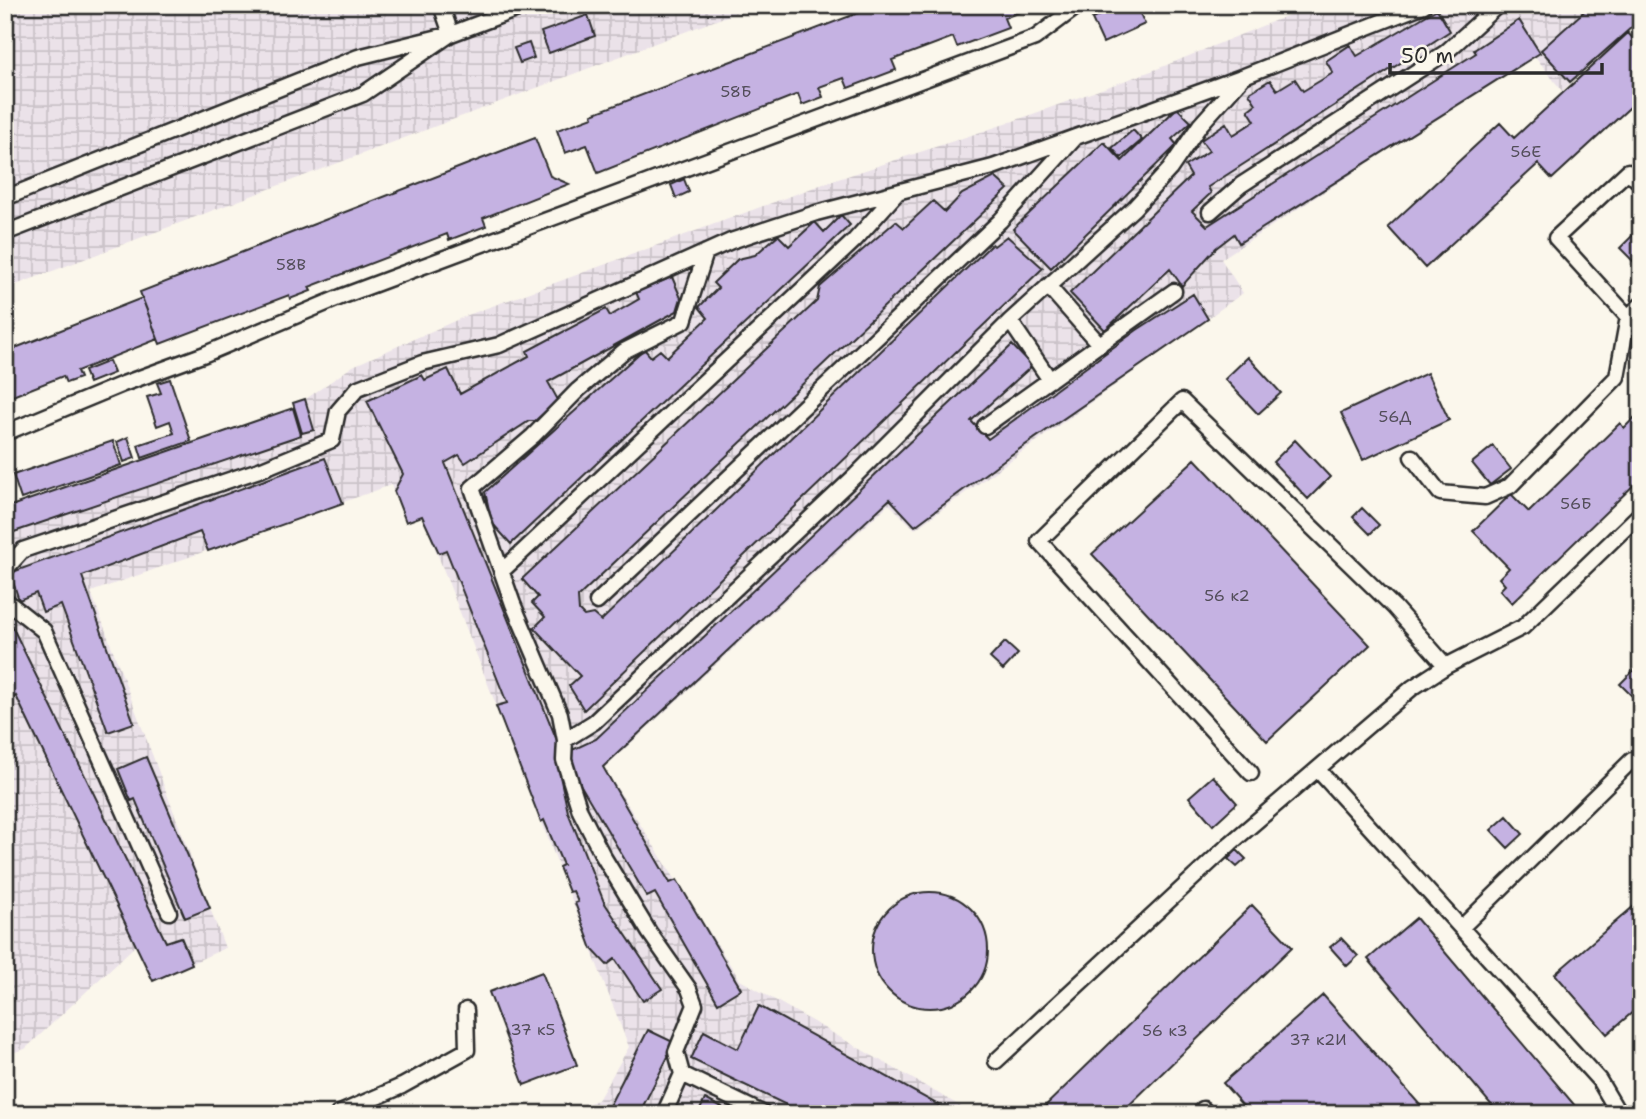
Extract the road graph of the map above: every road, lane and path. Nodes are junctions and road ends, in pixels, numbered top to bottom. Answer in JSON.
{"nodes":[{"id":1,"x":441,"y":5,"type":"edge"},
{"id":2,"x":528,"y":5,"type":"edge"},
{"id":3,"x":1079,"y":5,"type":"edge"},
{"id":4,"x":1424,"y":5,"type":"edge"},
{"id":5,"x":1498,"y":5,"type":"edge"},
{"id":6,"x":451,"y":33,"type":"junction"},
{"id":7,"x":1244,"y":76,"type":"junction"},
{"id":8,"x":1077,"y":136,"type":"junction"},
{"id":9,"x":1641,"y":184,"type":"edge"},
{"id":10,"x":898,"y":192,"type":"junction"},
{"id":11,"x":5,"y":198,"type":"edge"},
{"id":12,"x":1210,"y":212,"type":"dead end"},
{"id":13,"x":5,"y":233,"type":"edge"},
{"id":14,"x":706,"y":252,"type":"junction"},
{"id":15,"x":1048,"y":286,"type":"junction"},
{"id":16,"x":1174,"y":290,"type":"dead end"},
{"id":17,"x":1641,"y":305,"type":"edge"},
{"id":18,"x":1628,"y":317,"type":"junction"},
{"id":19,"x":1010,"y":321,"type":"junction"},
{"id":20,"x":1100,"y":345,"type":"junction"},
{"id":21,"x":1050,"y":380,"type":"junction"},
{"id":22,"x":985,"y":426,"type":"dead end"},
{"id":23,"x":5,"y":433,"type":"edge"},
{"id":24,"x":1412,"y":457,"type":"dead end"},
{"id":25,"x":1641,"y":513,"type":"edge"},
{"id":26,"x":5,"y":551,"type":"edge"},
{"id":27,"x":23,"y":551,"type":"junction"},
{"id":28,"x":5,"y":570,"type":"edge"},
{"id":29,"x":502,"y":570,"type":"junction"},
{"id":30,"x":5,"y":600,"type":"edge"},
{"id":31,"x":597,"y":603,"type":"dead end"},
{"id":32,"x":1446,"y":666,"type":"junction"},
{"id":33,"x":565,"y":740,"type":"junction"},
{"id":34,"x":1632,"y":760,"type":"dead end"},
{"id":35,"x":1318,"y":770,"type":"junction"},
{"id":36,"x":1251,"y":774,"type":"dead end"},
{"id":37,"x":169,"y":912,"type":"dead end"},
{"id":38,"x":1462,"y":927,"type":"junction"},
{"id":39,"x":466,"y":1010,"type":"dead end"},
{"id":40,"x":996,"y":1061,"type":"dead end"},
{"id":41,"x":682,"y":1074,"type":"junction"},
{"id":42,"x":338,"y":1114,"type":"edge"},
{"id":43,"x":664,"y":1114,"type":"edge"},
{"id":44,"x":764,"y":1114,"type":"edge"},
{"id":45,"x":1200,"y":1114,"type":"edge"},
{"id":46,"x":1207,"y":1114,"type":"edge"},
{"id":47,"x":1619,"y":1114,"type":"edge"}],
"edges":[{"from":1,"to":6,"type":"lane"},
{"from":2,"to":6,"type":"lane"},
{"from":3,"to":23,"type":"lane"},
{"from":4,"to":7,"type":"lane"},
{"from":5,"to":12,"type":"lane"},
{"from":6,"to":11,"type":"lane"},
{"from":6,"to":13,"type":"lane"},
{"from":7,"to":8,"type":"lane"},
{"from":7,"to":15,"type":"lane"},
{"from":8,"to":10,"type":"lane"},
{"from":8,"to":31,"type":"lane"},
{"from":9,"to":18,"type":"lane"},
{"from":10,"to":14,"type":"lane"},
{"from":10,"to":29,"type":"lane"},
{"from":14,"to":27,"type":"lane"},
{"from":14,"to":29,"type":"lane"},
{"from":15,"to":19,"type":"lane"},
{"from":15,"to":20,"type":"lane"},
{"from":16,"to":20,"type":"lane"},
{"from":17,"to":18,"type":"lane"},
{"from":18,"to":24,"type":"lane"},
{"from":19,"to":21,"type":"lane"},
{"from":19,"to":33,"type":"lane"},
{"from":20,"to":21,"type":"lane"},
{"from":21,"to":22,"type":"lane"},
{"from":25,"to":32,"type":"lane"},
{"from":26,"to":27,"type":"lane"},
{"from":27,"to":28,"type":"lane"},
{"from":29,"to":33,"type":"lane"},
{"from":30,"to":37,"type":"lane"},
{"from":32,"to":35,"type":"lane"},
{"from":32,"to":36,"type":"lane"},
{"from":33,"to":41,"type":"lane"},
{"from":34,"to":38,"type":"lane"},
{"from":35,"to":38,"type":"lane"},
{"from":35,"to":40,"type":"lane"},
{"from":38,"to":47,"type":"lane"},
{"from":39,"to":42,"type":"lane"},
{"from":41,"to":43,"type":"lane"},
{"from":41,"to":44,"type":"lane"},
{"from":45,"to":46,"type":"lane"}]}
